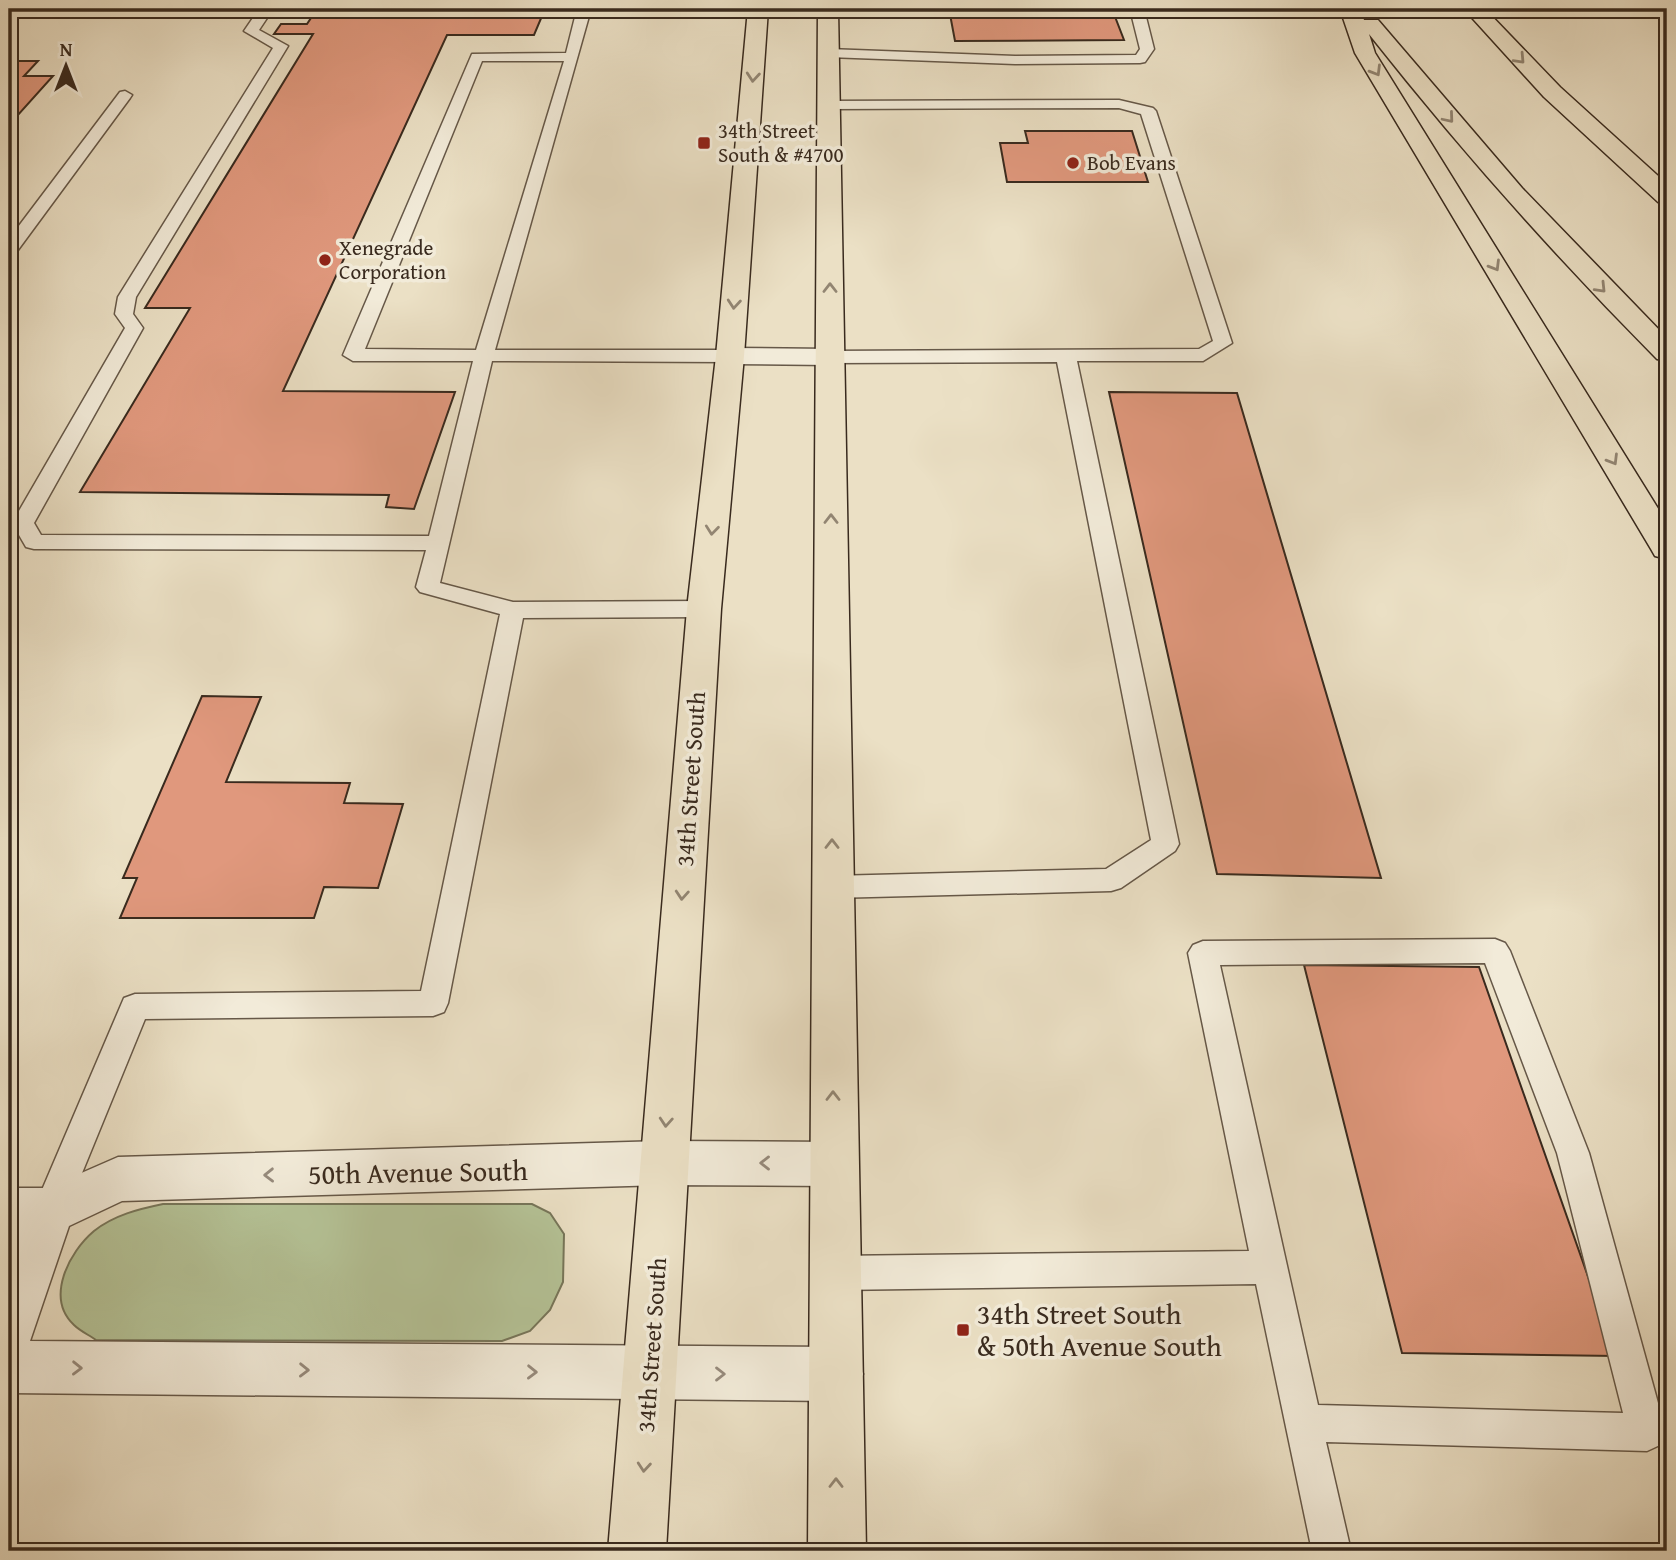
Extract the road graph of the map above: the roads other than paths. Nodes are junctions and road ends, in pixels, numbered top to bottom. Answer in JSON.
{"nodes":[{"id":1,"x":266,"y":9,"type":"edge"},
{"id":2,"x":584,"y":9,"type":"edge"},
{"id":3,"x":758,"y":9,"type":"edge"},
{"id":4,"x":828,"y":9,"type":"edge"},
{"id":5,"x":1137,"y":9,"type":"edge"},
{"id":6,"x":1350,"y":9,"type":"edge"},
{"id":7,"x":1359,"y":9,"type":"edge"},
{"id":8,"x":1474,"y":9,"type":"edge"},
{"id":9,"x":828,"y":53,"type":"junction"},
{"id":10,"x":572,"y":57,"type":"junction"},
{"id":11,"x":125,"y":96,"type":"dead end"},
{"id":12,"x":829,"y":105,"type":"junction"},
{"id":13,"x":1667,"y":197,"type":"edge"},
{"id":14,"x":9,"y":250,"type":"edge"},
{"id":15,"x":1667,"y":353,"type":"edge"},
{"id":16,"x":484,"y":355,"type":"junction"},
{"id":17,"x":730,"y":356,"type":"junction"},
{"id":18,"x":1066,"y":356,"type":"junction"},
{"id":19,"x":830,"y":357,"type":"junction"},
{"id":20,"x":439,"y":543,"type":"junction"},
{"id":21,"x":1667,"y":549,"type":"edge"},
{"id":22,"x":704,"y":609,"type":"junction"},
{"id":23,"x":513,"y":610,"type":"junction"},
{"id":24,"x":832,"y":887,"type":"junction"},
{"id":25,"x":663,"y":1163,"type":"junction"},
{"id":26,"x":834,"y":1164,"type":"junction"},
{"id":27,"x":29,"y":1211,"type":"edge"},
{"id":28,"x":1270,"y":1267,"type":"junction"},
{"id":29,"x":835,"y":1273,"type":"junction"},
{"id":30,"x":9,"y":1328,"type":"edge"},
{"id":31,"x":9,"y":1367,"type":"edge"},
{"id":32,"x":651,"y":1374,"type":"junction"},
{"id":33,"x":836,"y":1374,"type":"junction"},
{"id":34,"x":1304,"y":1423,"type":"junction"},
{"id":35,"x":637,"y":1551,"type":"edge"},
{"id":36,"x":837,"y":1551,"type":"edge"},
{"id":37,"x":1331,"y":1551,"type":"edge"}],
"edges":[{"from":1,"to":20,"type":"lane"},
{"from":2,"to":10,"type":"lane"},
{"from":3,"to":17,"type":"highway","name":"34th Street South","one_way":true},
{"from":4,"to":9,"type":"highway"},
{"from":5,"to":9,"type":"lane"},
{"from":6,"to":21,"type":"highway","one_way":true},
{"from":7,"to":15,"type":"highway","one_way":true},
{"from":8,"to":13,"type":"highway","one_way":true},
{"from":9,"to":12,"type":"highway"},
{"from":10,"to":16,"type":"lane"},
{"from":10,"to":16,"type":"lane"},
{"from":11,"to":14,"type":"lane"},
{"from":12,"to":18,"type":"lane"},
{"from":19,"to":12,"type":"highway","one_way":true},
{"from":16,"to":17,"type":"lane"},
{"from":16,"to":20,"type":"lane"},
{"from":17,"to":19,"type":"street"},
{"from":17,"to":22,"type":"highway","name":"34th Street South","one_way":true},
{"from":18,"to":19,"type":"lane"},
{"from":18,"to":24,"type":"lane"},
{"from":24,"to":19,"type":"highway","one_way":true},
{"from":20,"to":23,"type":"lane"},
{"from":22,"to":23,"type":"lane"},
{"from":22,"to":25,"type":"highway","name":"34th Street South","one_way":true},
{"from":23,"to":27,"type":"lane"},
{"from":26,"to":24,"type":"highway","one_way":true},
{"from":26,"to":25,"type":"street","name":"50th Avenue South","one_way":true},
{"from":25,"to":27,"type":"street","name":"50th Avenue South","one_way":true},
{"from":25,"to":32,"type":"highway","name":"34th Street South"},
{"from":26,"to":29,"type":"highway"},
{"from":27,"to":30,"type":"street"},
{"from":28,"to":29,"type":"lane"},
{"from":28,"to":34,"type":"lane"},
{"from":28,"to":34,"type":"lane"},
{"from":29,"to":33,"type":"highway"},
{"from":31,"to":32,"type":"street","one_way":true},
{"from":32,"to":33,"type":"street","one_way":true},
{"from":32,"to":35,"type":"highway","name":"34th Street South","one_way":true},
{"from":36,"to":33,"type":"highway","one_way":true},
{"from":34,"to":37,"type":"lane"}]}
